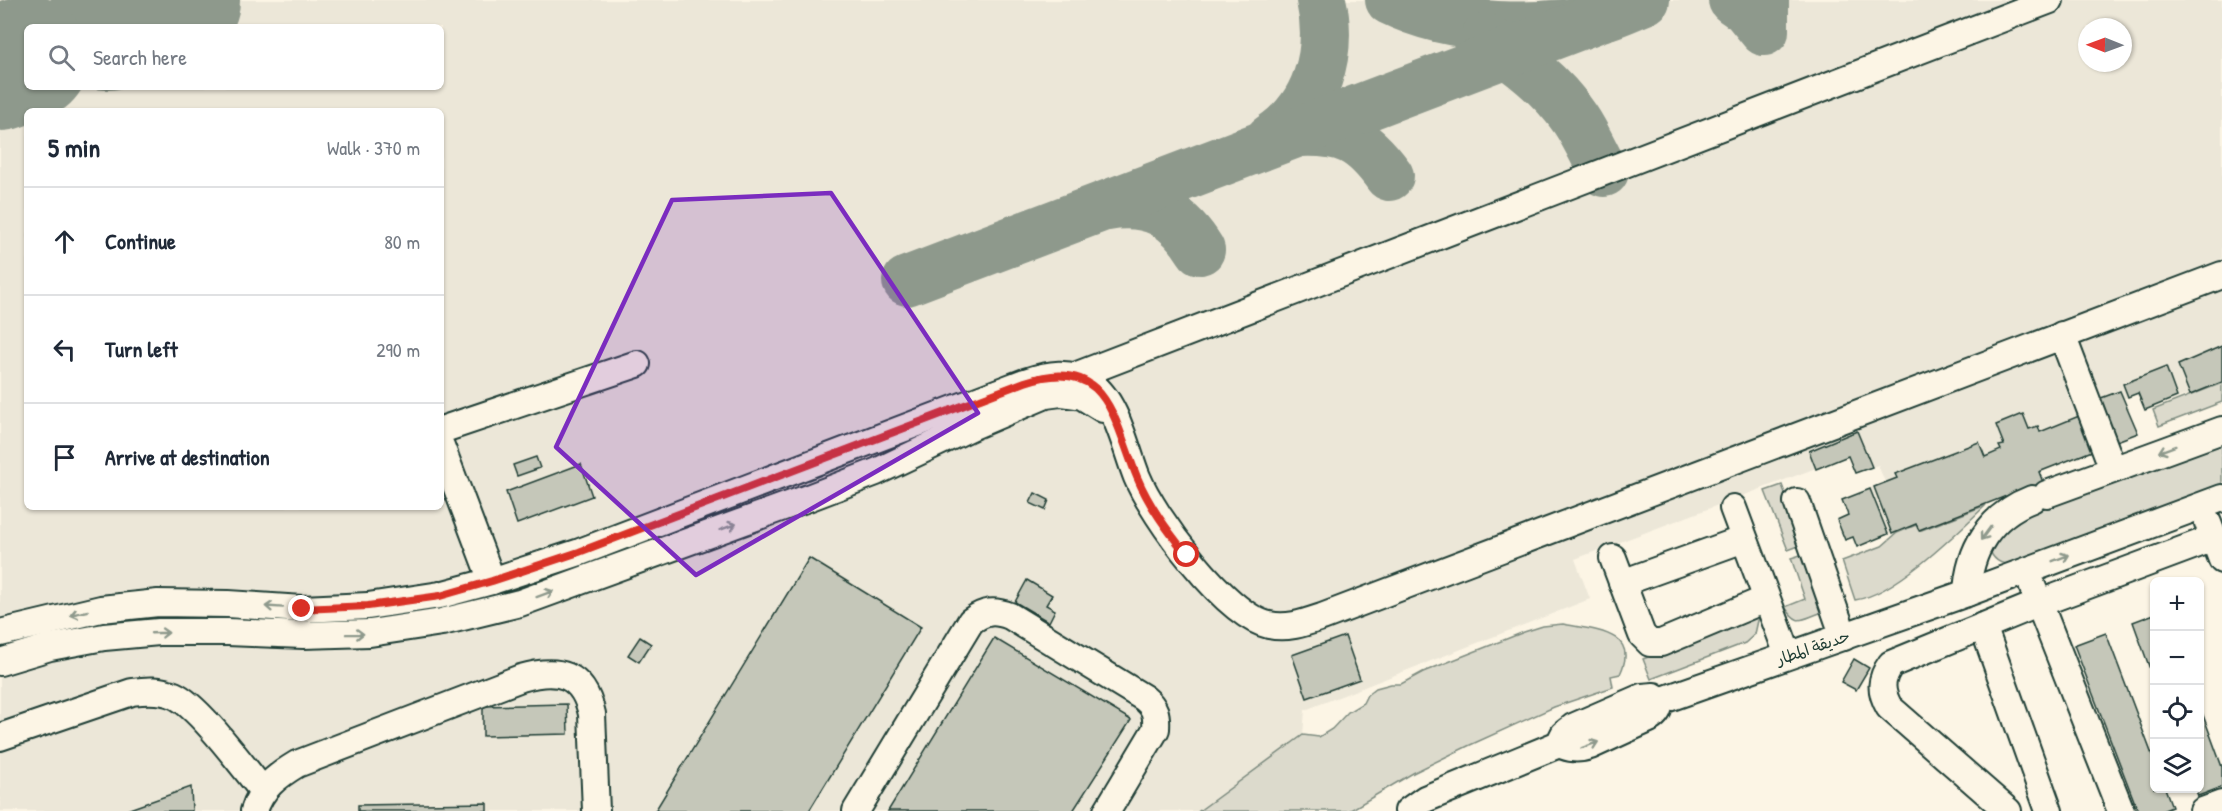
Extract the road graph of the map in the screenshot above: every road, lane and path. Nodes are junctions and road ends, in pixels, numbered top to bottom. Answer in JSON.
{"nodes":[{"id":1,"x":2050,"y":0,"type":"edge"},
{"id":2,"x":2222,"y":275,"type":"edge"},
{"id":3,"x":2062,"y":335,"type":"junction"},
{"id":4,"x":637,"y":364,"type":"dead end"},
{"id":5,"x":1075,"y":376,"type":"junction"},
{"id":6,"x":1114,"y":415,"type":"junction"},
{"id":7,"x":444,"y":429,"type":"edge"},
{"id":8,"x":2222,"y":430,"type":"edge"},
{"id":9,"x":444,"y":454,"type":"edge"},
{"id":10,"x":2113,"y":469,"type":"junction"},
{"id":11,"x":1797,"y":502,"type":"dead end"},
{"id":12,"x":2212,"y":502,"type":"edge"},
{"id":13,"x":1733,"y":508,"type":"dead end"},
{"id":14,"x":1744,"y":539,"type":"junction"},
{"id":15,"x":2218,"y":549,"type":"edge"},
{"id":16,"x":1613,"y":558,"type":"dead end"},
{"id":17,"x":2024,"y":572,"type":"junction"},
{"id":18,"x":492,"y":581,"type":"junction"},
{"id":19,"x":1622,"y":583,"type":"junction"},
{"id":20,"x":1967,"y":593,"type":"junction"},
{"id":21,"x":1766,"y":599,"type":"junction"},
{"id":22,"x":2040,"y":603,"type":"junction"},
{"id":23,"x":1983,"y":626,"type":"junction"},
{"id":24,"x":0,"y":633,"type":"edge"},
{"id":25,"x":1844,"y":636,"type":"junction"},
{"id":26,"x":1788,"y":656,"type":"junction"},
{"id":27,"x":0,"y":662,"type":"edge"},
{"id":28,"x":0,"y":736,"type":"edge"},
{"id":29,"x":258,"y":801,"type":"edge"},
{"id":30,"x":2222,"y":804,"type":"edge"},
{"id":31,"x":596,"y":811,"type":"edge"},
{"id":32,"x":856,"y":811,"type":"edge"},
{"id":33,"x":1107,"y":811,"type":"edge"},
{"id":34,"x":1408,"y":811,"type":"edge"},
{"id":35,"x":2008,"y":811,"type":"edge"},
{"id":36,"x":2049,"y":811,"type":"edge"},
{"id":37,"x":2121,"y":811,"type":"edge"},
{"id":38,"x":2203,"y":811,"type":"edge"}],
"edges":[{"from":1,"to":5,"type":"street"},
{"from":2,"to":3,"type":"street"},
{"from":3,"to":6,"type":"street"},
{"from":3,"to":10,"type":"street"},
{"from":4,"to":7,"type":"street"},
{"from":5,"to":6,"type":"street"},
{"from":5,"to":18,"type":"street"},
{"from":27,"to":6,"type":"street","one_way":true},
{"from":8,"to":10,"type":"street","one_way":true},
{"from":9,"to":18,"type":"street"},
{"from":10,"to":20,"type":"street","one_way":true},
{"from":11,"to":25,"type":"street"},
{"from":12,"to":15,"type":"street"},
{"from":17,"to":12,"type":"street","name":"حديقة المطار","one_way":true},
{"from":13,"to":14,"type":"street"},
{"from":14,"to":19,"type":"street"},
{"from":14,"to":21,"type":"street"},
{"from":15,"to":22,"type":"street"},
{"from":16,"to":19,"type":"street"},
{"from":17,"to":20,"type":"street","name":"حديقة المطار"},
{"from":17,"to":22,"type":"street"},
{"from":18,"to":24,"type":"street","one_way":true},
{"from":19,"to":21,"type":"street"},
{"from":20,"to":25,"type":"street","name":"حديقة المطار"},
{"from":21,"to":26,"type":"street"},
{"from":22,"to":23,"type":"street"},
{"from":22,"to":37,"type":"street"},
{"from":23,"to":35,"type":"street"},
{"from":23,"to":36,"type":"street"},
{"from":25,"to":26,"type":"street","name":"حديقة المطار"},
{"from":26,"to":34,"type":"street","name":"حديقة المطار"},
{"from":28,"to":29,"type":"street"},
{"from":29,"to":31,"type":"street"},
{"from":30,"to":38,"type":"street"},
{"from":32,"to":33,"type":"street"}]}
